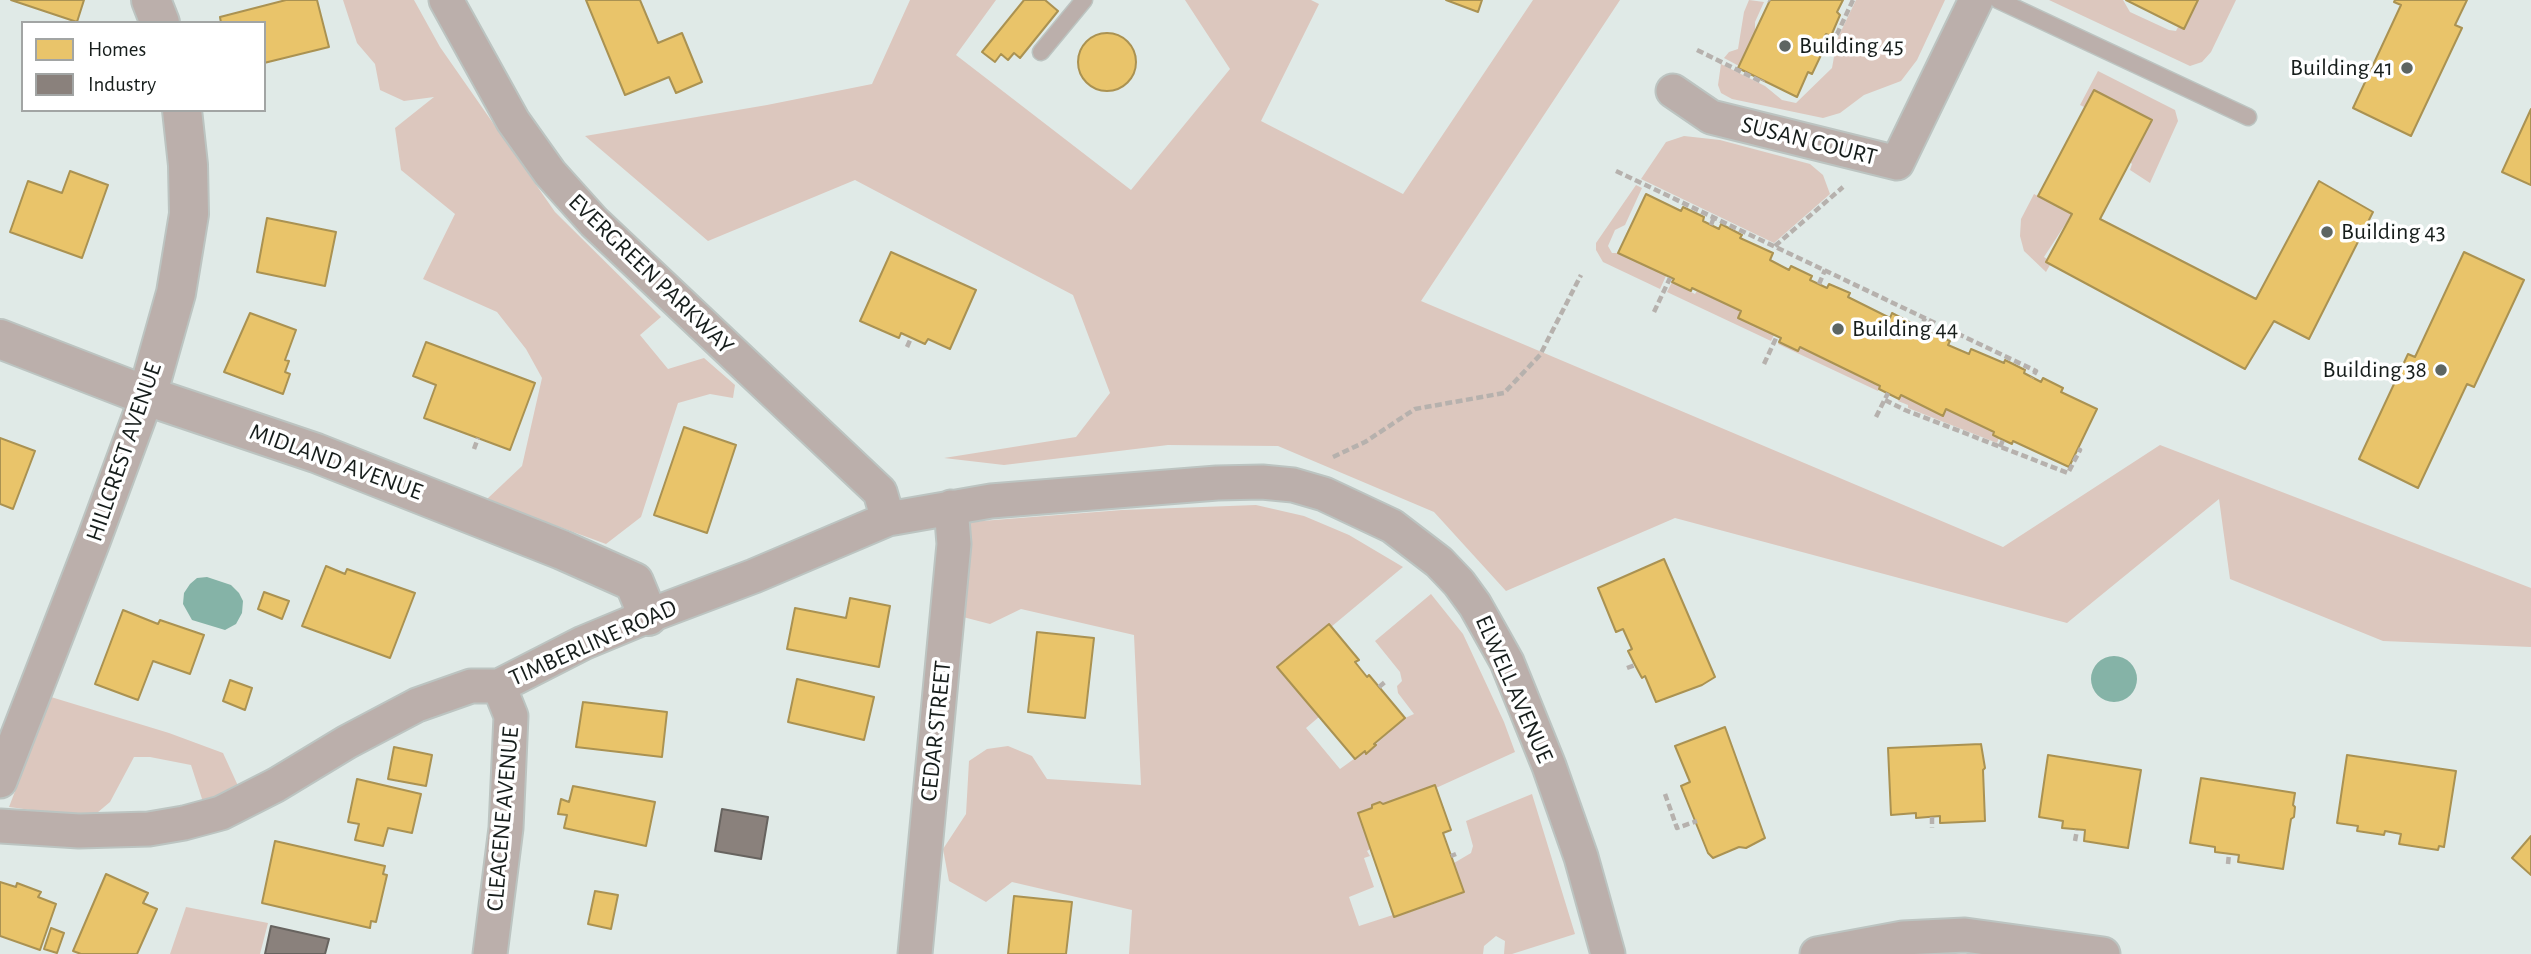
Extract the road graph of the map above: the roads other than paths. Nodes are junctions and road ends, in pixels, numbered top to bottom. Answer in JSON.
{"nodes":[{"id":1,"x":151,"y":0,"type":"edge"},
{"id":2,"x":446,"y":0,"type":"edge"},
{"id":3,"x":1084,"y":0,"type":"edge"},
{"id":4,"x":1976,"y":0,"type":"edge"},
{"id":5,"x":1998,"y":0,"type":"edge"},
{"id":6,"x":159,"y":21,"type":"edge"},
{"id":7,"x":1041,"y":52,"type":"dead end"},
{"id":8,"x":1673,"y":91,"type":"dead end"},
{"id":9,"x":182,"y":112,"type":"edge"},
{"id":10,"x":2248,"y":117,"type":"dead end"},
{"id":11,"x":0,"y":339,"type":"edge"},
{"id":12,"x":147,"y":396,"type":"junction"},
{"id":13,"x":951,"y":507,"type":"junction"},
{"id":14,"x":888,"y":519,"type":"junction"},
{"id":15,"x":648,"y":616,"type":"junction"},
{"id":16,"x":499,"y":686,"type":"junction"},
{"id":17,"x":0,"y":781,"type":"edge"},
{"id":18,"x":0,"y":826,"type":"edge"},
{"id":19,"x":490,"y":954,"type":"edge"},
{"id":20,"x":915,"y":954,"type":"edge"},
{"id":21,"x":1608,"y":954,"type":"edge"},
{"id":22,"x":1817,"y":954,"type":"edge"},
{"id":23,"x":2103,"y":954,"type":"edge"}],
"edges":[{"from":1,"to":6,"type":"street"},
{"from":2,"to":14,"type":"street","name":"EVERGREEN PARKWAY"},
{"from":3,"to":7,"type":"lane"},
{"from":4,"to":8,"type":"street","name":"SUSAN COURT"},
{"from":5,"to":10,"type":"lane"},
{"from":9,"to":12,"type":"street","name":"HILLCREST AVENUE"},
{"from":11,"to":12,"type":"street","name":"MIDLAND AVENUE"},
{"from":12,"to":15,"type":"street","name":"MIDLAND AVENUE"},
{"from":12,"to":17,"type":"street","name":"HILLCREST AVENUE"},
{"from":13,"to":14,"type":"street","name":"TIMBERLINE ROAD"},
{"from":13,"to":20,"type":"street","name":"CEDAR STREET"},
{"from":13,"to":21,"type":"street","name":"ELWELL AVENUE"},
{"from":14,"to":15,"type":"street","name":"TIMBERLINE ROAD"},
{"from":15,"to":16,"type":"street","name":"TIMBERLINE ROAD"},
{"from":16,"to":18,"type":"street","name":"TIMBERLINE ROAD"},
{"from":16,"to":19,"type":"street","name":"CLEACENE AVENUE"},
{"from":22,"to":23,"type":"street"}]}
